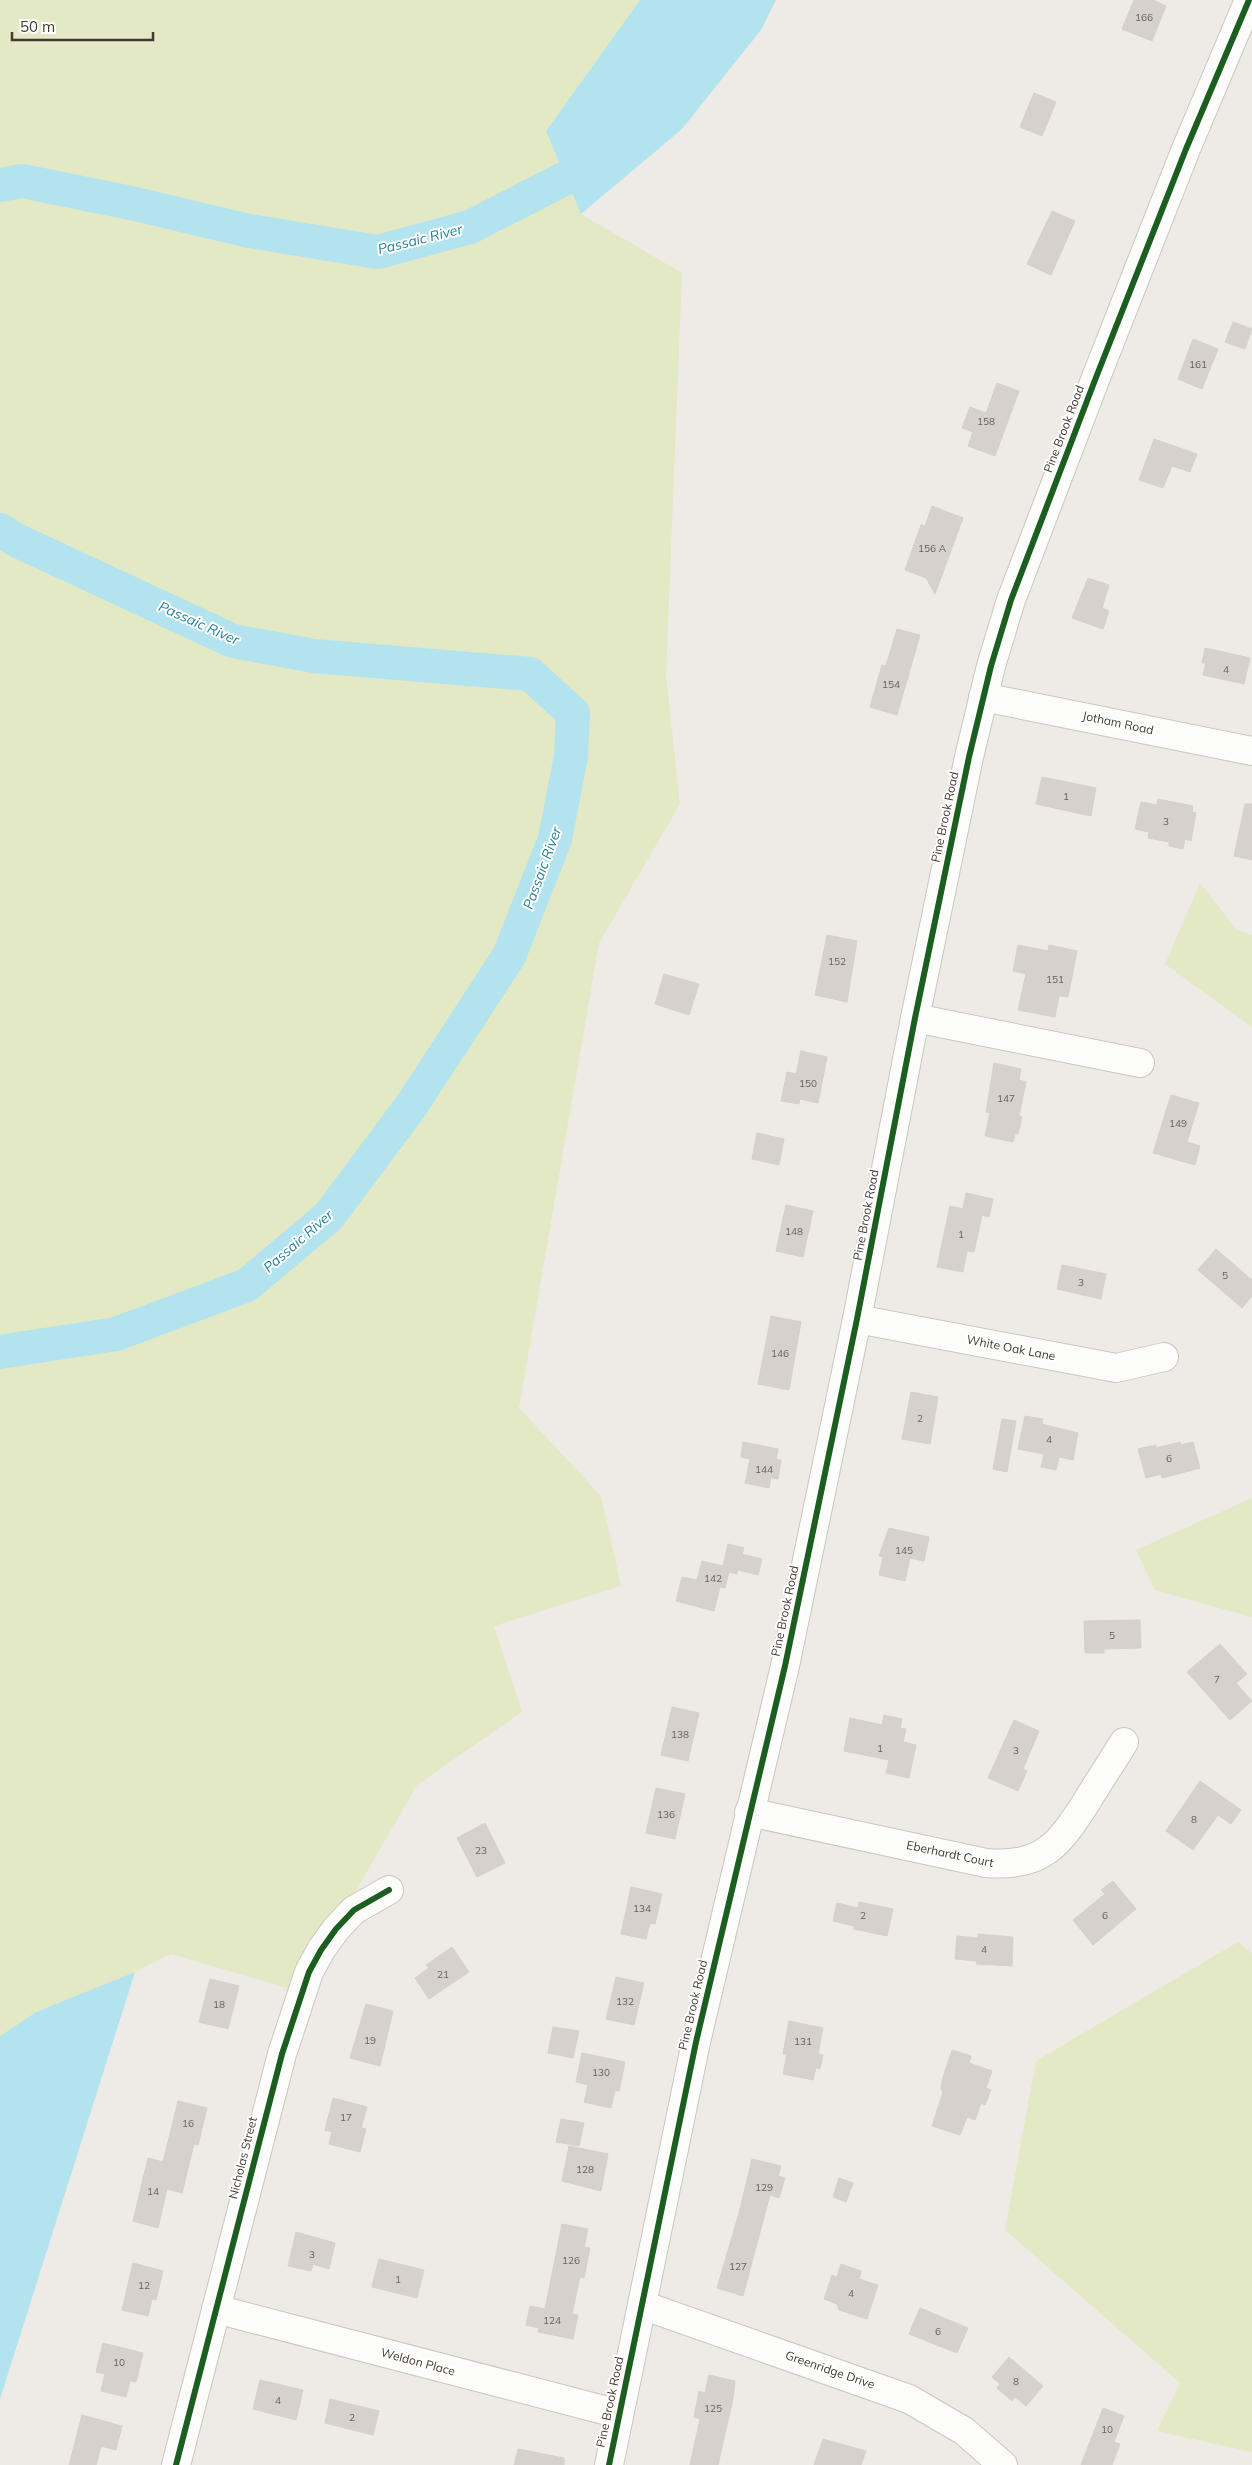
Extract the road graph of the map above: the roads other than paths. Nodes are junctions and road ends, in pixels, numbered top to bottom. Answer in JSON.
{"nodes":[{"id":1,"x":1249,"y":0,"type":"edge"},
{"id":2,"x":983,"y":697,"type":"junction"},
{"id":3,"x":1252,"y":751,"type":"edge"},
{"id":4,"x":915,"y":1018,"type":"junction"},
{"id":5,"x":1140,"y":1063,"type":"dead end"},
{"id":6,"x":857,"y":1319,"type":"junction"},
{"id":7,"x":1164,"y":1357,"type":"dead end"},
{"id":8,"x":1124,"y":1742,"type":"dead end"},
{"id":9,"x":749,"y":1812,"type":"junction"},
{"id":10,"x":389,"y":1890,"type":"dead end"},
{"id":11,"x":642,"y":2305,"type":"junction"},
{"id":12,"x":216,"y":2310,"type":"junction"},
{"id":13,"x":619,"y":2414,"type":"junction"},
{"id":14,"x":176,"y":2465,"type":"edge"},
{"id":15,"x":609,"y":2465,"type":"edge"},
{"id":16,"x":1003,"y":2465,"type":"edge"}],
"edges":[{"from":1,"to":2,"type":"street","name":"Pine Brook Road"},
{"from":2,"to":3,"type":"street","name":"Jotham Road"},
{"from":2,"to":4,"type":"street","name":"Pine Brook Road"},
{"from":4,"to":5,"type":"street"},
{"from":4,"to":6,"type":"street","name":"Pine Brook Road"},
{"from":6,"to":7,"type":"street","name":"White Oak Lane"},
{"from":6,"to":9,"type":"street","name":"Pine Brook Road"},
{"from":8,"to":9,"type":"street","name":"Eberhardt Court"},
{"from":9,"to":11,"type":"street","name":"Pine Brook Road"},
{"from":10,"to":12,"type":"street","name":"Nicholas Street"},
{"from":11,"to":13,"type":"street","name":"Pine Brook Road"},
{"from":11,"to":16,"type":"street","name":"Greenridge Drive"},
{"from":12,"to":13,"type":"street","name":"Weldon Place"},
{"from":12,"to":14,"type":"street","name":"Nicholas Street"},
{"from":13,"to":15,"type":"street","name":"Pine Brook Road"}]}
